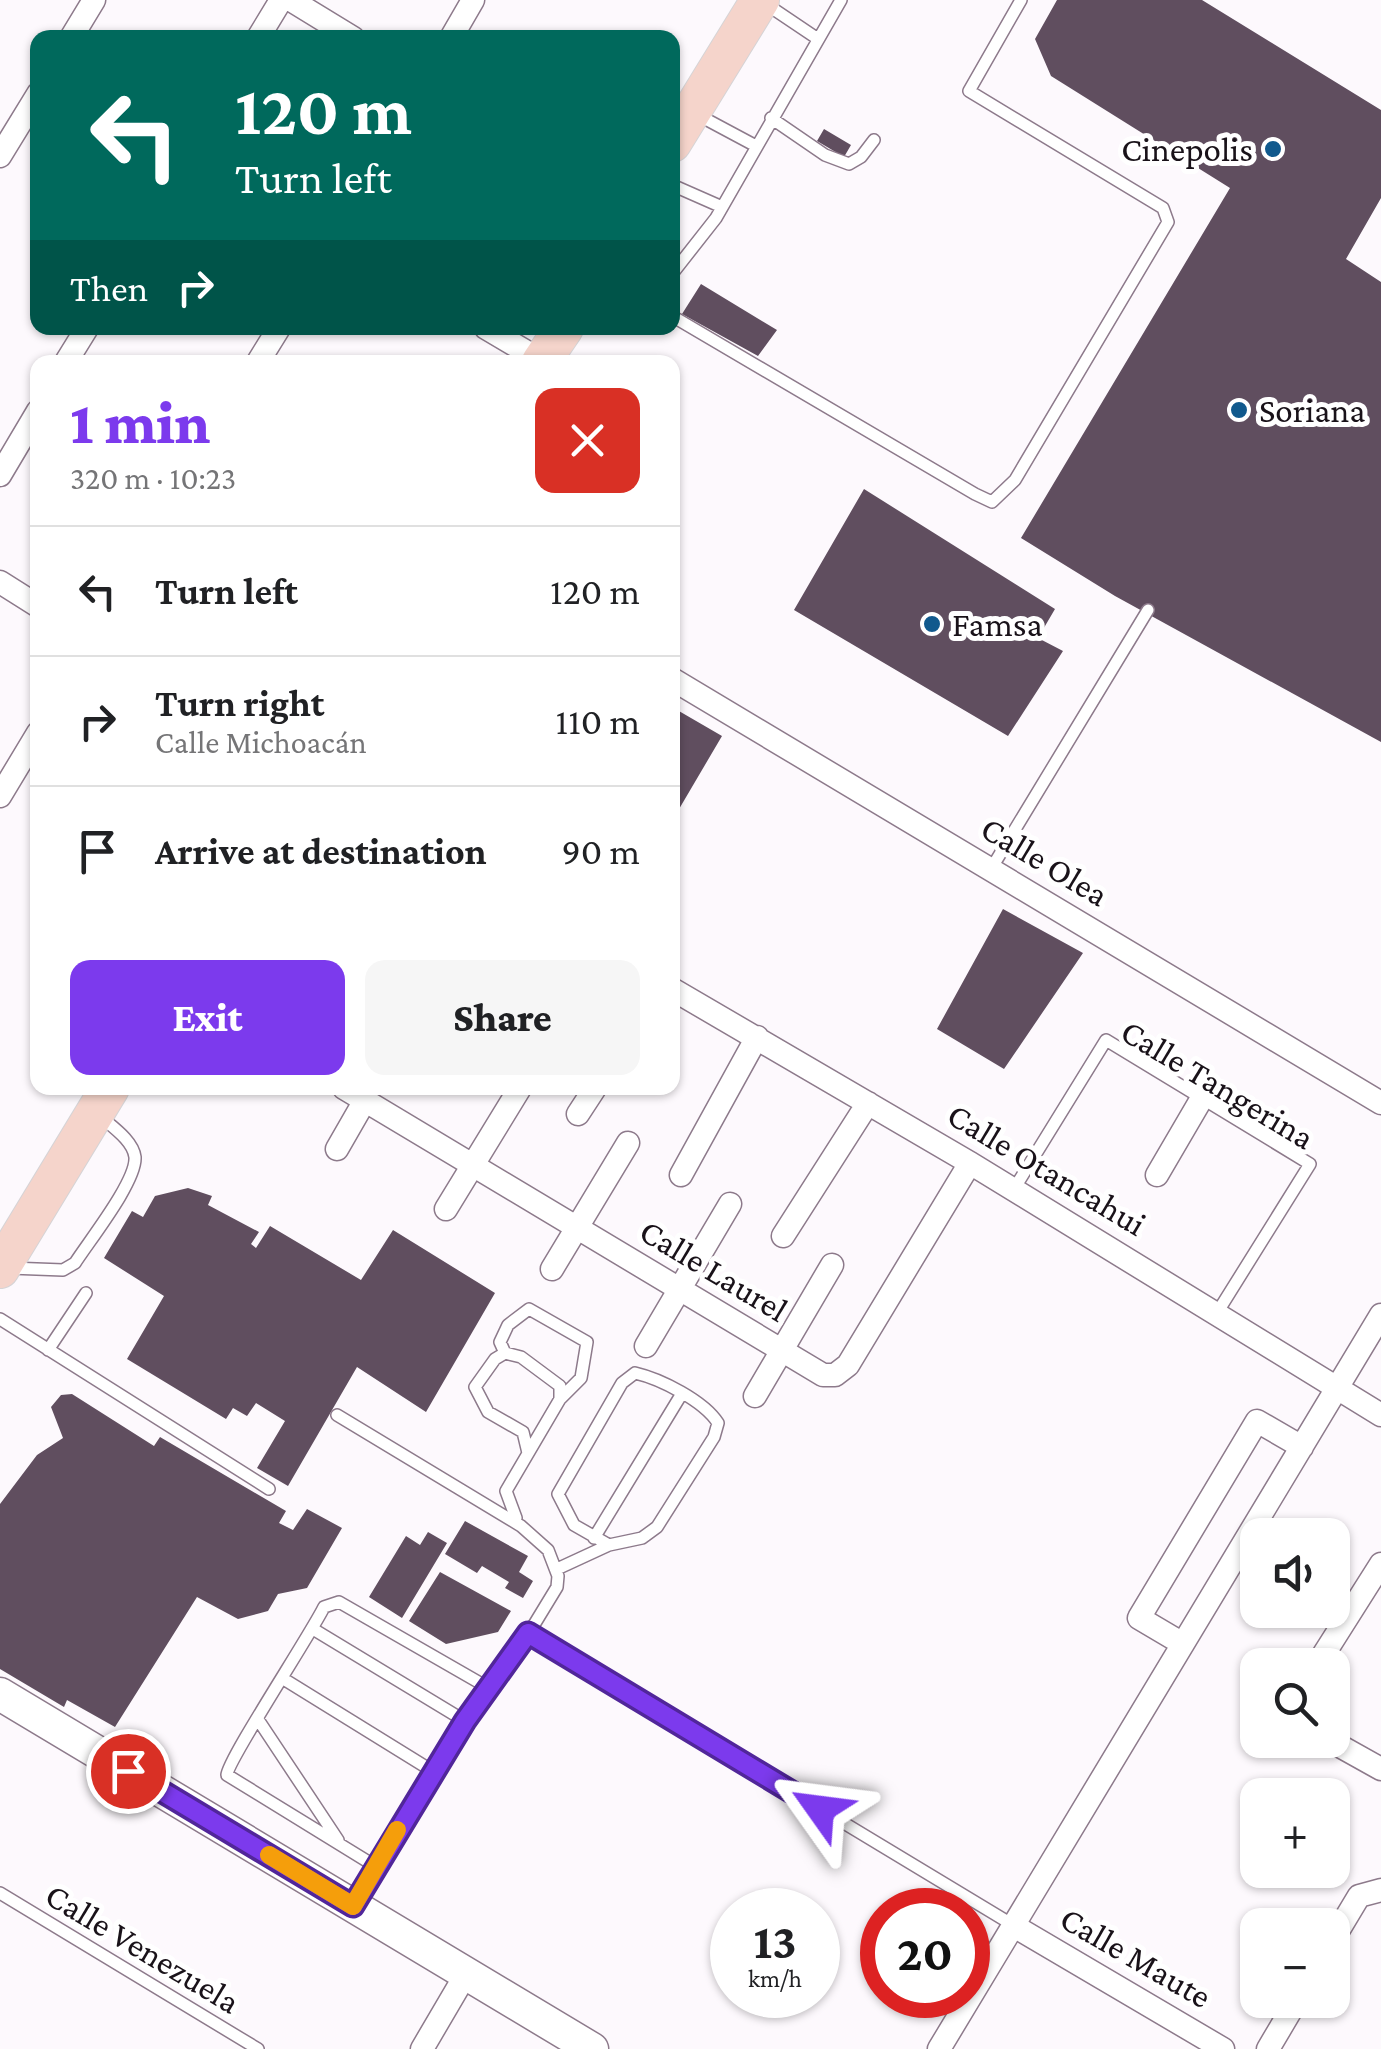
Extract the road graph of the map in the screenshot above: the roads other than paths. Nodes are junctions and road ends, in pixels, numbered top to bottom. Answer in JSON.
{"nodes":[{"id":1,"x":94,"y":0,"type":"edge"},
{"id":2,"x":281,"y":0,"type":"edge"},
{"id":3,"x":290,"y":0,"type":"edge"},
{"id":4,"x":474,"y":0,"type":"edge"},
{"id":5,"x":760,"y":0,"type":"edge"},
{"id":6,"x":841,"y":0,"type":"edge"},
{"id":7,"x":1021,"y":0,"type":"edge"},
{"id":8,"x":76,"y":30,"type":"edge"},
{"id":9,"x":263,"y":30,"type":"edge"},
{"id":10,"x":341,"y":30,"type":"edge"},
{"id":11,"x":456,"y":30,"type":"edge"},
{"id":12,"x":818,"y":40,"type":"junction"},
{"id":13,"x":30,"y":107,"type":"edge"},
{"id":14,"x":771,"y":118,"type":"junction"},
{"id":15,"x":682,"y":127,"type":"edge"},
{"id":16,"x":874,"y":140,"type":"dead end"},
{"id":17,"x":756,"y":146,"type":"junction"},
{"id":18,"x":0,"y":156,"type":"edge"},
{"id":19,"x":680,"y":189,"type":"edge"},
{"id":20,"x":722,"y":207,"type":"junction"},
{"id":21,"x":680,"y":263,"type":"edge"},
{"id":22,"x":680,"y":321,"type":"edge"},
{"id":23,"x":498,"y":335,"type":"edge"},
{"id":24,"x":530,"y":355,"type":"edge"},
{"id":25,"x":30,"y":424,"type":"edge"},
{"id":26,"x":0,"y":475,"type":"edge"},
{"id":27,"x":0,"y":582,"type":"edge"},
{"id":28,"x":30,"y":601,"type":"edge"},
{"id":29,"x":1148,"y":610,"type":"dead end"},
{"id":30,"x":680,"y":684,"type":"edge"},
{"id":31,"x":30,"y":747,"type":"edge"},
{"id":32,"x":0,"y":796,"type":"edge"},
{"id":33,"x":991,"y":869,"type":"junction"},
{"id":34,"x":680,"y":994,"type":"edge"},
{"id":35,"x":757,"y":1038,"type":"junction"},
{"id":36,"x":354,"y":1095,"type":"edge"},
{"id":37,"x":516,"y":1095,"type":"edge"},
{"id":38,"x":590,"y":1095,"type":"edge"},
{"id":39,"x":1202,"y":1098,"type":"junction"},
{"id":40,"x":103,"y":1100,"type":"edge"},
{"id":41,"x":364,"y":1102,"type":"junction"},
{"id":42,"x":868,"y":1103,"type":"junction"},
{"id":43,"x":1381,"y":1103,"type":"edge"},
{"id":44,"x":578,"y":1114,"type":"dead end"},
{"id":45,"x":628,"y":1143,"type":"dead end"},
{"id":46,"x":337,"y":1149,"type":"dead end"},
{"id":47,"x":970,"y":1163,"type":"junction"},
{"id":48,"x":474,"y":1165,"type":"junction"},
{"id":49,"x":681,"y":1175,"type":"dead end"},
{"id":50,"x":1157,"y":1175,"type":"dead end"},
{"id":51,"x":1014,"y":1189,"type":"junction"},
{"id":52,"x":730,"y":1204,"type":"dead end"},
{"id":53,"x":446,"y":1209,"type":"dead end"},
{"id":54,"x":577,"y":1230,"type":"junction"},
{"id":55,"x":783,"y":1236,"type":"dead end"},
{"id":56,"x":832,"y":1265,"type":"dead end"},
{"id":57,"x":0,"y":1268,"type":"edge"},
{"id":58,"x":552,"y":1269,"type":"dead end"},
{"id":59,"x":680,"y":1291,"type":"junction"},
{"id":60,"x":86,"y":1293,"type":"dead end"},
{"id":61,"x":1217,"y":1312,"type":"junction"},
{"id":62,"x":1381,"y":1315,"type":"edge"},
{"id":63,"x":0,"y":1319,"type":"edge"},
{"id":64,"x":646,"y":1346,"type":"dead end"},
{"id":65,"x":48,"y":1350,"type":"junction"},
{"id":66,"x":783,"y":1352,"type":"junction"},
{"id":67,"x":505,"y":1353,"type":"junction"},
{"id":68,"x":1337,"y":1389,"type":"junction"},
{"id":69,"x":681,"y":1395,"type":"junction"},
{"id":70,"x":754,"y":1396,"type":"dead end"},
{"id":71,"x":560,"y":1399,"type":"junction"},
{"id":72,"x":1381,"y":1414,"type":"edge"},
{"id":73,"x":337,"y":1416,"type":"dead end"},
{"id":74,"x":1302,"y":1447,"type":"junction"},
{"id":75,"x":528,"y":1453,"type":"junction"},
{"id":76,"x":269,"y":1488,"type":"dead end"},
{"id":77,"x":520,"y":1526,"type":"junction"},
{"id":78,"x":594,"y":1538,"type":"junction"},
{"id":79,"x":609,"y":1546,"type":"junction"},
{"id":80,"x":1381,"y":1564,"type":"edge"},
{"id":81,"x":558,"y":1570,"type":"junction"},
{"id":82,"x":313,"y":1629,"type":"junction"},
{"id":83,"x":528,"y":1633,"type":"junction"},
{"id":84,"x":1183,"y":1644,"type":"junction"},
{"id":85,"x":1329,"y":1648,"type":"edge"},
{"id":86,"x":282,"y":1678,"type":"junction"},
{"id":87,"x":488,"y":1686,"type":"junction"},
{"id":88,"x":0,"y":1694,"type":"edge"},
{"id":89,"x":259,"y":1720,"type":"junction"},
{"id":90,"x":465,"y":1721,"type":"junction"},
{"id":91,"x":1350,"y":1751,"type":"edge"},
{"id":92,"x":1381,"y":1769,"type":"edge"},
{"id":93,"x":434,"y":1772,"type":"junction"},
{"id":94,"x":340,"y":1844,"type":"junction"},
{"id":95,"x":375,"y":1866,"type":"junction"},
{"id":96,"x":0,"y":1893,"type":"edge"},
{"id":97,"x":1370,"y":1893,"type":"edge"},
{"id":98,"x":353,"y":1906,"type":"junction"},
{"id":99,"x":1350,"y":1918,"type":"edge"},
{"id":100,"x":1014,"y":1926,"type":"junction"},
{"id":101,"x":466,"y":1974,"type":"junction"},
{"id":102,"x":1286,"y":2018,"type":"edge"},
{"id":103,"x":258,"y":2049,"type":"edge"},
{"id":104,"x":422,"y":2049,"type":"edge"},
{"id":105,"x":592,"y":2049,"type":"edge"},
{"id":106,"x":939,"y":2049,"type":"edge"},
{"id":107,"x":1223,"y":2049,"type":"edge"},
{"id":108,"x":1268,"y":2049,"type":"edge"}],
"edges":[{"from":1,"to":8,"type":"street"},
{"from":2,"to":9,"type":"street"},
{"from":3,"to":10,"type":"street"},
{"from":4,"to":11,"type":"street"},
{"from":5,"to":12,"type":"lane"},
{"from":5,"to":15,"type":"main road"},
{"from":6,"to":12,"type":"lane"},
{"from":7,"to":22,"type":"lane"},
{"from":12,"to":14,"type":"lane"},
{"from":13,"to":18,"type":"street"},
{"from":14,"to":16,"type":"lane"},
{"from":14,"to":17,"type":"lane"},
{"from":15,"to":17,"type":"lane"},
{"from":17,"to":20,"type":"lane"},
{"from":19,"to":20,"type":"lane"},
{"from":20,"to":21,"type":"lane"},
{"from":23,"to":24,"type":"street"},
{"from":25,"to":26,"type":"street"},
{"from":27,"to":28,"type":"street"},
{"from":29,"to":33,"type":"lane"},
{"from":30,"to":33,"type":"street","name":"Calle Olea"},
{"from":31,"to":32,"type":"street"},
{"from":33,"to":43,"type":"street","name":"Calle Olea"},
{"from":34,"to":35,"type":"street","name":"Calle Otancahui"},
{"from":35,"to":42,"type":"street","name":"Calle Otancahui"},
{"from":35,"to":49,"type":"street"},
{"from":36,"to":41,"type":"street","name":"Calle Laurel"},
{"from":37,"to":48,"type":"street"},
{"from":38,"to":44,"type":"street"},
{"from":39,"to":50,"type":"street"},
{"from":39,"to":51,"type":"lane","name":"Calle Tangerina"},
{"from":39,"to":61,"type":"lane","name":"Calle Tangerina"},
{"from":40,"to":57,"type":"main road"},
{"from":40,"to":57,"type":"lane"},
{"from":41,"to":46,"type":"street"},
{"from":41,"to":48,"type":"street","name":"Calle Laurel"},
{"from":42,"to":47,"type":"street","name":"Calle Otancahui"},
{"from":42,"to":55,"type":"street"},
{"from":45,"to":54,"type":"street"},
{"from":47,"to":51,"type":"street","name":"Calle Otancahui"},
{"from":47,"to":66,"type":"street","name":"Calle Laurel"},
{"from":48,"to":53,"type":"street"},
{"from":48,"to":54,"type":"street","name":"Calle Laurel"},
{"from":51,"to":61,"type":"street","name":"Calle Otancahui"},
{"from":52,"to":59,"type":"street"},
{"from":54,"to":58,"type":"street"},
{"from":54,"to":59,"type":"street","name":"Calle Laurel"},
{"from":56,"to":66,"type":"street"},
{"from":59,"to":64,"type":"street"},
{"from":59,"to":66,"type":"street","name":"Calle Laurel"},
{"from":60,"to":65,"type":"lane"},
{"from":61,"to":68,"type":"street","name":"Calle Otancahui"},
{"from":62,"to":68,"type":"street"},
{"from":63,"to":65,"type":"lane"},
{"from":65,"to":76,"type":"lane"},
{"from":66,"to":70,"type":"street"},
{"from":67,"to":71,"type":"lane"},
{"from":67,"to":71,"type":"lane"},
{"from":67,"to":75,"type":"lane"},
{"from":68,"to":72,"type":"street","name":"Calle Otancahui"},
{"from":68,"to":74,"type":"street"},
{"from":69,"to":78,"type":"lane"},
{"from":69,"to":78,"type":"lane"},
{"from":69,"to":79,"type":"lane"},
{"from":71,"to":75,"type":"lane"},
{"from":73,"to":77,"type":"lane"},
{"from":74,"to":84,"type":"street"},
{"from":74,"to":84,"type":"street"},
{"from":75,"to":77,"type":"lane"},
{"from":77,"to":81,"type":"lane"},
{"from":78,"to":79,"type":"lane"},
{"from":79,"to":81,"type":"lane"},
{"from":80,"to":85,"type":"street"},
{"from":81,"to":83,"type":"lane"},
{"from":82,"to":86,"type":"lane"},
{"from":82,"to":87,"type":"lane"},
{"from":82,"to":90,"type":"lane"},
{"from":83,"to":87,"type":"lane"},
{"from":83,"to":100,"type":"lane"},
{"from":84,"to":100,"type":"street"},
{"from":86,"to":89,"type":"lane"},
{"from":86,"to":93,"type":"lane"},
{"from":87,"to":90,"type":"lane"},
{"from":88,"to":98,"type":"main road"},
{"from":89,"to":94,"type":"lane"},
{"from":89,"to":94,"type":"lane"},
{"from":90,"to":93,"type":"lane"},
{"from":91,"to":92,"type":"street"},
{"from":93,"to":95,"type":"lane"},
{"from":94,"to":95,"type":"lane"},
{"from":95,"to":98,"type":"lane"},
{"from":96,"to":103,"type":"lane","name":"Calle Venezuela"},
{"from":97,"to":99,"type":"street"},
{"from":98,"to":101,"type":"main road"},
{"from":100,"to":106,"type":"street"},
{"from":100,"to":107,"type":"street","name":"Calle Maute"},
{"from":101,"to":104,"type":"street"},
{"from":101,"to":105,"type":"main road"},
{"from":102,"to":108,"type":"street"}]}
